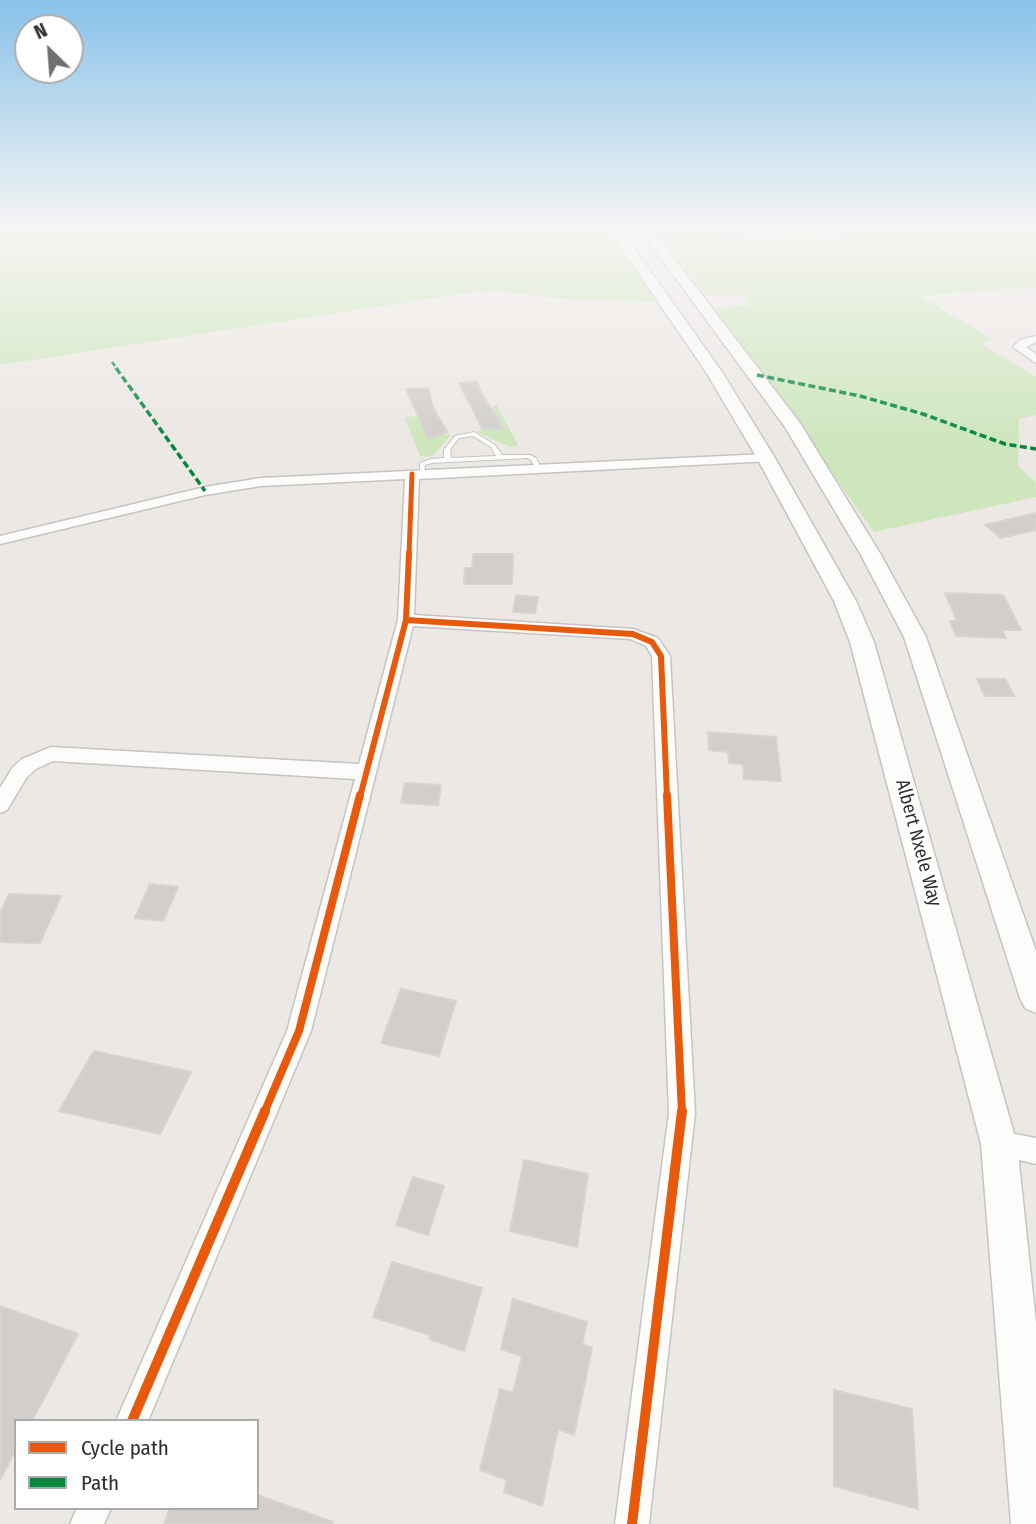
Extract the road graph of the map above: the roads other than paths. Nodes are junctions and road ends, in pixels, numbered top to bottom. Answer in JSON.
{"nodes":[{"id":1,"x":663,"y":298,"type":"edge"},
{"id":2,"x":698,"y":298,"type":"edge"},
{"id":3,"x":1036,"y":339,"type":"edge"},
{"id":4,"x":1036,"y":360,"type":"edge"},
{"id":5,"x":500,"y":457,"type":"junction"},
{"id":6,"x":766,"y":458,"type":"junction"},
{"id":7,"x":448,"y":460,"type":"junction"},
{"id":8,"x":538,"y":468,"type":"junction"},
{"id":9,"x":417,"y":473,"type":"junction"},
{"id":10,"x":0,"y":541,"type":"edge"},
{"id":11,"x":406,"y":620,"type":"junction"},
{"id":12,"x":366,"y":772,"type":"junction"},
{"id":13,"x":0,"y":805,"type":"edge"},
{"id":14,"x":1036,"y":998,"type":"edge"},
{"id":15,"x":999,"y":1144,"type":"junction"},
{"id":16,"x":1036,"y":1151,"type":"edge"},
{"id":17,"x":133,"y":1419,"type":"edge"},
{"id":18,"x":632,"y":1524,"type":"edge"},
{"id":19,"x":1034,"y":1524,"type":"edge"}],
"edges":[{"from":1,"to":6,"type":"main road","name":"Albert Nxele Way"},
{"from":2,"to":14,"type":"main road"},
{"from":3,"to":4,"type":"street"},
{"from":5,"to":7,"type":"lane"},
{"from":5,"to":7,"type":"lane"},
{"from":5,"to":8,"type":"lane"},
{"from":6,"to":8,"type":"street"},
{"from":6,"to":15,"type":"main road","name":"Albert Nxele Way"},
{"from":7,"to":9,"type":"lane"},
{"from":8,"to":9,"type":"street"},
{"from":9,"to":10,"type":"street"},
{"from":9,"to":11,"type":"street"},
{"from":11,"to":12,"type":"street"},
{"from":11,"to":18,"type":"street"},
{"from":12,"to":13,"type":"street"},
{"from":12,"to":17,"type":"street"},
{"from":15,"to":16,"type":"street"},
{"from":15,"to":19,"type":"main road","name":"Albert Nxele Way"}]}
